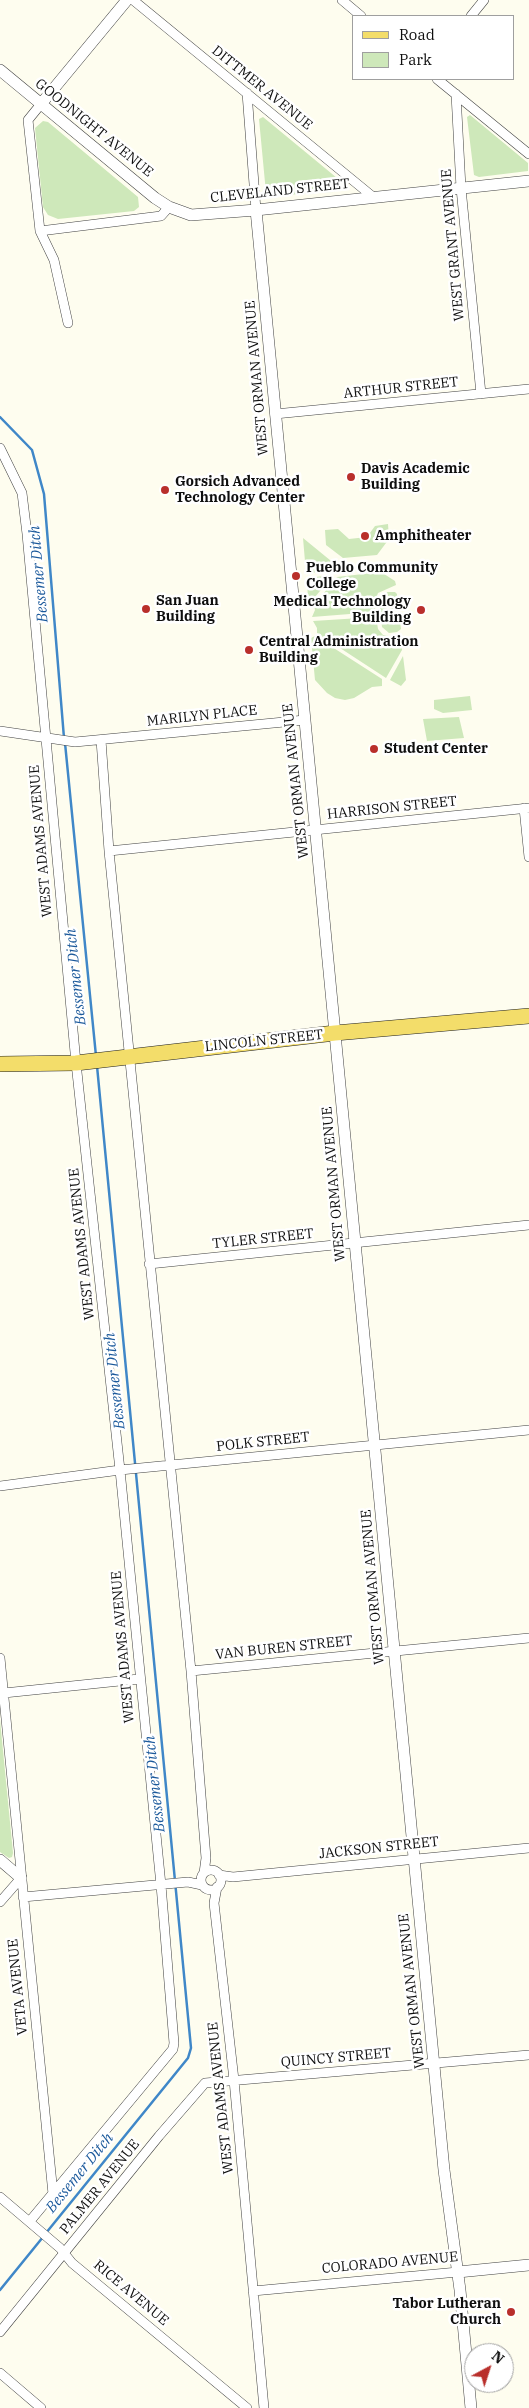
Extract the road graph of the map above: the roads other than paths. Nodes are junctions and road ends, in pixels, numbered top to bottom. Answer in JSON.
{"nodes":[{"id":1,"x":127,"y":0,"type":"edge"},
{"id":2,"x":134,"y":0,"type":"edge"},
{"id":3,"x":342,"y":0,"type":"edge"},
{"id":4,"x":484,"y":0,"type":"edge"},
{"id":5,"x":360,"y":15,"type":"edge"},
{"id":6,"x":472,"y":15,"type":"edge"},
{"id":7,"x":0,"y":70,"type":"edge"},
{"id":8,"x":438,"y":80,"type":"edge"},
{"id":9,"x":246,"y":93,"type":"junction"},
{"id":10,"x":456,"y":94,"type":"junction"},
{"id":11,"x":41,"y":104,"type":"junction"},
{"id":12,"x":529,"y":154,"type":"edge"},
{"id":13,"x":529,"y":181,"type":"edge"},
{"id":14,"x":461,"y":188,"type":"junction"},
{"id":15,"x":372,"y":196,"type":"junction"},
{"id":16,"x":169,"y":207,"type":"junction"},
{"id":17,"x":256,"y":210,"type":"junction"},
{"id":18,"x":40,"y":232,"type":"junction"},
{"id":19,"x":68,"y":323,"type":"dead end"},
{"id":20,"x":529,"y":389,"type":"edge"},
{"id":21,"x":481,"y":394,"type":"junction"},
{"id":22,"x":275,"y":414,"type":"junction"},
{"id":23,"x":0,"y":448,"type":"edge"},
{"id":24,"x":305,"y":720,"type":"junction"},
{"id":25,"x":0,"y":731,"type":"edge"},
{"id":26,"x":45,"y":737,"type":"junction"},
{"id":27,"x":101,"y":740,"type":"junction"},
{"id":28,"x":527,"y":808,"type":"edge"},
{"id":29,"x":315,"y":829,"type":"junction"},
{"id":30,"x":109,"y":851,"type":"junction"},
{"id":31,"x":529,"y":857,"type":"edge"},
{"id":32,"x":529,"y":1016,"type":"edge"},
{"id":33,"x":335,"y":1033,"type":"junction"},
{"id":34,"x":124,"y":1056,"type":"junction"},
{"id":35,"x":82,"y":1062,"type":"junction"},
{"id":36,"x":0,"y":1064,"type":"edge"},
{"id":37,"x":529,"y":1226,"type":"edge"},
{"id":38,"x":354,"y":1243,"type":"junction"},
{"id":39,"x":149,"y":1264,"type":"junction"},
{"id":40,"x":529,"y":1430,"type":"edge"},
{"id":41,"x":375,"y":1445,"type":"junction"},
{"id":42,"x":170,"y":1465,"type":"junction"},
{"id":43,"x":120,"y":1470,"type":"junction"},
{"id":44,"x":0,"y":1486,"type":"edge"},
{"id":45,"x":529,"y":1638,"type":"edge"},
{"id":46,"x":394,"y":1651,"type":"junction"},
{"id":47,"x":0,"y":1658,"type":"edge"},
{"id":48,"x":190,"y":1671,"type":"junction"},
{"id":49,"x":139,"y":1679,"type":"junction"},
{"id":50,"x":4,"y":1693,"type":"junction"},
{"id":51,"x":529,"y":1848,"type":"edge"},
{"id":52,"x":414,"y":1858,"type":"junction"},
{"id":53,"x":0,"y":1860,"type":"edge"},
{"id":54,"x":21,"y":1878,"type":"junction"},
{"id":55,"x":210,"y":1880,"type":"junction"},
{"id":56,"x":165,"y":1885,"type":"junction"},
{"id":57,"x":23,"y":1897,"type":"junction"},
{"id":58,"x":0,"y":1902,"type":"edge"},
{"id":59,"x":529,"y":2055,"type":"edge"},
{"id":60,"x":434,"y":2063,"type":"junction"},
{"id":61,"x":234,"y":2080,"type":"junction"},
{"id":62,"x":54,"y":2194,"type":"junction"},
{"id":63,"x":0,"y":2197,"type":"edge"},
{"id":64,"x":30,"y":2222,"type":"junction"},
{"id":65,"x":64,"y":2254,"type":"junction"},
{"id":66,"x":529,"y":2266,"type":"edge"},
{"id":67,"x":458,"y":2272,"type":"junction"},
{"id":68,"x":253,"y":2290,"type":"junction"},
{"id":69,"x":0,"y":2332,"type":"edge"},
{"id":70,"x":0,"y":2373,"type":"edge"},
{"id":71,"x":41,"y":2408,"type":"edge"},
{"id":72,"x":247,"y":2408,"type":"edge"},
{"id":73,"x":264,"y":2408,"type":"edge"},
{"id":74,"x":471,"y":2408,"type":"edge"}],
"edges":[{"from":1,"to":11,"type":"street"},
{"from":2,"to":9,"type":"street","name":"DITTMER AVENUE"},
{"from":3,"to":5,"type":"street"},
{"from":4,"to":6,"type":"street"},
{"from":7,"to":11,"type":"street","name":"GOODNIGHT AVENUE"},
{"from":8,"to":10,"type":"street"},
{"from":9,"to":15,"type":"street","name":"DITTMER AVENUE"},
{"from":9,"to":17,"type":"street","name":"WEST ORMAN AVENUE"},
{"from":10,"to":12,"type":"street"},
{"from":10,"to":14,"type":"street","name":"WEST GRANT AVENUE"},
{"from":11,"to":16,"type":"street","name":"GOODNIGHT AVENUE"},
{"from":11,"to":18,"type":"street"},
{"from":13,"to":14,"type":"street","name":"CLEVELAND STREET"},
{"from":14,"to":15,"type":"street","name":"CLEVELAND STREET"},
{"from":14,"to":21,"type":"street","name":"WEST GRANT AVENUE"},
{"from":15,"to":17,"type":"street","name":"CLEVELAND STREET"},
{"from":16,"to":17,"type":"street","name":"CLEVELAND STREET"},
{"from":16,"to":18,"type":"street"},
{"from":17,"to":22,"type":"street","name":"WEST ORMAN AVENUE"},
{"from":18,"to":19,"type":"street"},
{"from":20,"to":21,"type":"street","name":"ARTHUR STREET"},
{"from":21,"to":22,"type":"street","name":"ARTHUR STREET"},
{"from":22,"to":24,"type":"street","name":"WEST ORMAN AVENUE"},
{"from":23,"to":26,"type":"street","name":"WEST ADAMS AVENUE"},
{"from":24,"to":27,"type":"street","name":"MARILYN PLACE"},
{"from":24,"to":29,"type":"street","name":"WEST ORMAN AVENUE"},
{"from":25,"to":26,"type":"street"},
{"from":26,"to":27,"type":"street","name":"MARILYN PLACE"},
{"from":26,"to":35,"type":"street","name":"WEST ADAMS AVENUE"},
{"from":27,"to":30,"type":"street","name":"WEST ADAMS AVENUE"},
{"from":28,"to":29,"type":"street","name":"HARRISON STREET"},
{"from":28,"to":31,"type":"street"},
{"from":29,"to":30,"type":"street","name":"HARRISON STREET"},
{"from":29,"to":33,"type":"street","name":"WEST ORMAN AVENUE"},
{"from":30,"to":34,"type":"street","name":"WEST ADAMS AVENUE"},
{"from":32,"to":33,"type":"main road","name":"LINCOLN STREET"},
{"from":33,"to":34,"type":"main road","name":"LINCOLN STREET"},
{"from":33,"to":38,"type":"street","name":"WEST ORMAN AVENUE"},
{"from":34,"to":35,"type":"main road","name":"LINCOLN STREET"},
{"from":34,"to":39,"type":"street","name":"WEST ADAMS AVENUE"},
{"from":35,"to":36,"type":"main road","name":"LINCOLN STREET"},
{"from":35,"to":43,"type":"street","name":"WEST ADAMS AVENUE"},
{"from":37,"to":38,"type":"street","name":"TYLER STREET"},
{"from":38,"to":39,"type":"street","name":"TYLER STREET"},
{"from":38,"to":41,"type":"street","name":"WEST ORMAN AVENUE"},
{"from":39,"to":42,"type":"street","name":"WEST ADAMS AVENUE"},
{"from":40,"to":41,"type":"street","name":"POLK STREET"},
{"from":41,"to":42,"type":"street","name":"POLK STREET"},
{"from":41,"to":46,"type":"street","name":"WEST ORMAN AVENUE"},
{"from":42,"to":43,"type":"street","name":"POLK STREET"},
{"from":42,"to":48,"type":"street","name":"WEST ADAMS AVENUE"},
{"from":43,"to":44,"type":"street","name":"POLK STREET"},
{"from":43,"to":49,"type":"street","name":"WEST ADAMS AVENUE"},
{"from":45,"to":46,"type":"street","name":"VAN BUREN STREET"},
{"from":46,"to":48,"type":"street","name":"VAN BUREN STREET"},
{"from":46,"to":52,"type":"street","name":"WEST ORMAN AVENUE"},
{"from":47,"to":50,"type":"street","name":"VETA AVENUE"},
{"from":48,"to":55,"type":"street","name":"WEST ADAMS AVENUE"},
{"from":49,"to":50,"type":"street"},
{"from":49,"to":56,"type":"street","name":"WEST ADAMS AVENUE"},
{"from":50,"to":54,"type":"street","name":"VETA AVENUE"},
{"from":51,"to":52,"type":"street","name":"JACKSON STREET"},
{"from":52,"to":55,"type":"street","name":"JACKSON STREET"},
{"from":52,"to":60,"type":"street","name":"WEST ORMAN AVENUE"},
{"from":53,"to":54,"type":"street"},
{"from":54,"to":57,"type":"street","name":"VETA AVENUE"},
{"from":54,"to":58,"type":"street"},
{"from":55,"to":56,"type":"street","name":"JACKSON STREET"},
{"from":55,"to":61,"type":"street","name":"WEST ADAMS AVENUE"},
{"from":56,"to":57,"type":"street","name":"JACKSON STREET"},
{"from":56,"to":62,"type":"street","name":"WEST ADAMS AVENUE"},
{"from":57,"to":62,"type":"street","name":"VETA AVENUE"},
{"from":59,"to":60,"type":"street","name":"QUINCY STREET"},
{"from":60,"to":61,"type":"street","name":"QUINCY STREET"},
{"from":60,"to":67,"type":"street","name":"WEST ORMAN AVENUE"},
{"from":61,"to":65,"type":"street","name":"PALMER AVENUE"},
{"from":61,"to":68,"type":"street","name":"WEST ADAMS AVENUE"},
{"from":62,"to":64,"type":"street"},
{"from":63,"to":64,"type":"street","name":"RICE AVENUE"},
{"from":64,"to":65,"type":"street","name":"RICE AVENUE"},
{"from":65,"to":69,"type":"street","name":"PALMER AVENUE"},
{"from":65,"to":72,"type":"street","name":"RICE AVENUE"},
{"from":66,"to":67,"type":"street","name":"COLORADO AVENUE"},
{"from":67,"to":68,"type":"street","name":"COLORADO AVENUE"},
{"from":67,"to":74,"type":"street","name":"WEST ORMAN AVENUE"},
{"from":68,"to":73,"type":"street","name":"WEST ADAMS AVENUE"},
{"from":70,"to":71,"type":"street"}]}
